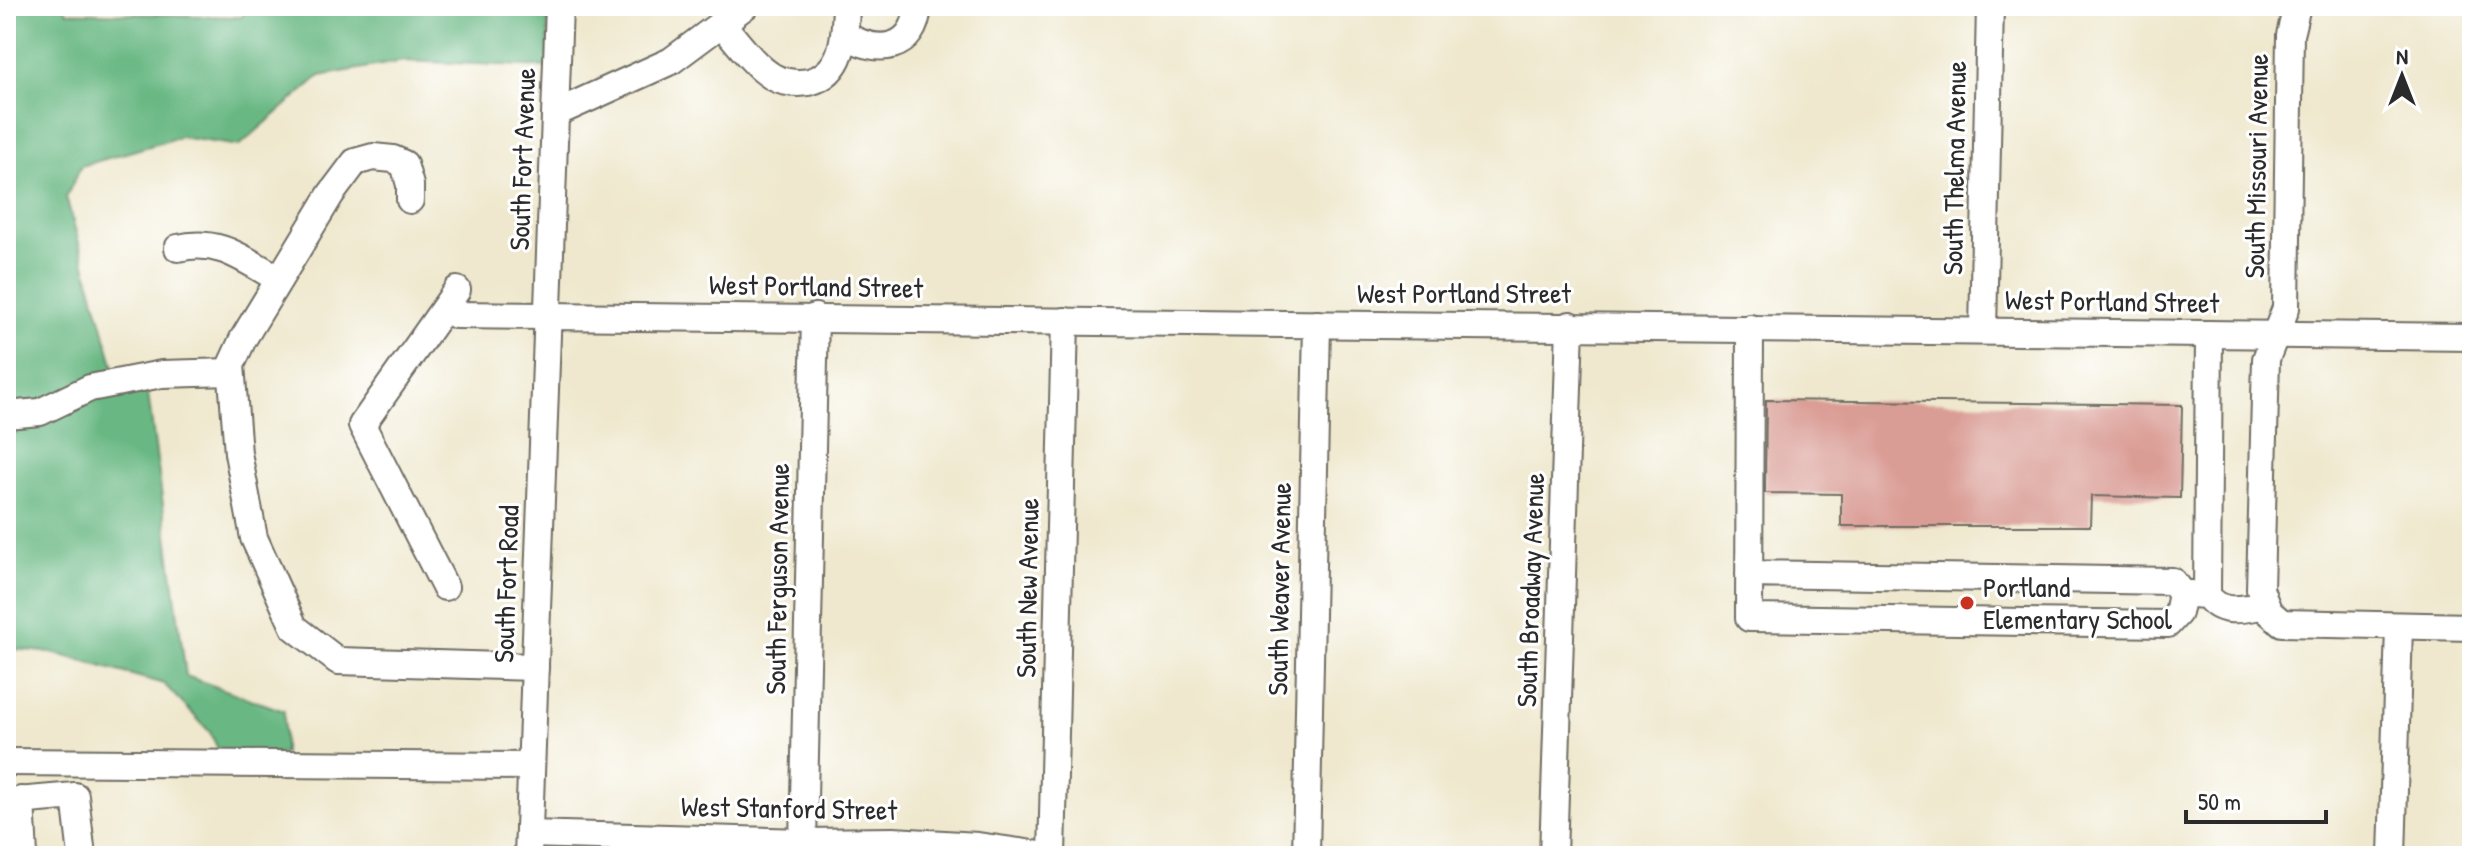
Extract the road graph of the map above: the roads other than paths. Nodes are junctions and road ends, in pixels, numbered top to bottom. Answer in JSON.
{"nodes":[{"id":1,"x":559,"y":6,"type":"edge"},
{"id":2,"x":745,"y":6,"type":"edge"},
{"id":3,"x":846,"y":6,"type":"edge"},
{"id":4,"x":918,"y":6,"type":"edge"},
{"id":5,"x":1990,"y":6,"type":"edge"},
{"id":6,"x":2297,"y":6,"type":"edge"},
{"id":7,"x":721,"y":23,"type":"junction"},
{"id":8,"x":845,"y":35,"type":"junction"},
{"id":9,"x":556,"y":113,"type":"junction"},
{"id":10,"x":410,"y":200,"type":"dead end"},
{"id":11,"x":178,"y":248,"type":"dead end"},
{"id":12,"x":279,"y":279,"type":"junction"},
{"id":13,"x":549,"y":314,"type":"junction"},
{"id":14,"x":815,"y":317,"type":"junction"},
{"id":15,"x":1065,"y":321,"type":"junction"},
{"id":16,"x":1317,"y":324,"type":"junction"},
{"id":17,"x":1570,"y":325,"type":"junction"},
{"id":18,"x":1750,"y":328,"type":"junction"},
{"id":19,"x":1983,"y":331,"type":"junction"},
{"id":20,"x":2209,"y":334,"type":"junction"},
{"id":21,"x":2275,"y":334,"type":"junction"},
{"id":22,"x":2472,"y":337,"type":"edge"},
{"id":23,"x":231,"y":372,"type":"junction"},
{"id":24,"x":6,"y":415,"type":"edge"},
{"id":25,"x":1749,"y":574,"type":"junction"},
{"id":26,"x":445,"y":587,"type":"dead end"},
{"id":27,"x":2195,"y":594,"type":"junction"},
{"id":28,"x":2267,"y":608,"type":"junction"},
{"id":29,"x":2399,"y":627,"type":"junction"},
{"id":30,"x":2472,"y":627,"type":"edge"},
{"id":31,"x":535,"y":667,"type":"junction"},
{"id":32,"x":6,"y":762,"type":"edge"},
{"id":33,"x":531,"y":766,"type":"junction"},
{"id":34,"x":13,"y":801,"type":"edge"},
{"id":35,"x":803,"y":842,"type":"junction"},
{"id":36,"x":529,"y":845,"type":"edge"},
{"id":37,"x":24,"y":856,"type":"edge"},
{"id":38,"x":82,"y":856,"type":"edge"},
{"id":39,"x":1050,"y":856,"type":"edge"},
{"id":40,"x":1306,"y":856,"type":"edge"},
{"id":41,"x":1553,"y":856,"type":"edge"},
{"id":42,"x":2392,"y":856,"type":"edge"}],
"edges":[{"from":1,"to":9,"type":"street","name":"South Fort Avenue"},
{"from":2,"to":7,"type":"street"},
{"from":3,"to":8,"type":"street"},
{"from":4,"to":8,"type":"street"},
{"from":5,"to":19,"type":"street","name":"South Thelma Avenue"},
{"from":6,"to":21,"type":"street","name":"South Missouri Avenue"},
{"from":7,"to":8,"type":"street"},
{"from":7,"to":9,"type":"street"},
{"from":9,"to":13,"type":"street","name":"South Fort Avenue"},
{"from":10,"to":12,"type":"street"},
{"from":11,"to":12,"type":"street"},
{"from":12,"to":23,"type":"street"},
{"from":13,"to":14,"type":"street","name":"West Portland Street"},
{"from":13,"to":26,"type":"street","name":"West Portland Street"},
{"from":13,"to":31,"type":"street","name":"South Fort Road"},
{"from":14,"to":15,"type":"street","name":"West Portland Street"},
{"from":14,"to":35,"type":"street","name":"South Ferguson Avenue"},
{"from":15,"to":16,"type":"street","name":"West Portland Street"},
{"from":15,"to":39,"type":"street","name":"South New Avenue"},
{"from":16,"to":17,"type":"street","name":"West Portland Street"},
{"from":16,"to":40,"type":"street","name":"South Weaver Avenue"},
{"from":17,"to":18,"type":"street","name":"West Portland Street"},
{"from":17,"to":41,"type":"street","name":"South Broadway Avenue"},
{"from":18,"to":19,"type":"street","name":"West Portland Street"},
{"from":18,"to":25,"type":"street"},
{"from":19,"to":20,"type":"street","name":"West Portland Street"},
{"from":20,"to":21,"type":"street","name":"West Portland Street"},
{"from":20,"to":27,"type":"street"},
{"from":21,"to":22,"type":"street","name":"West Portland Street"},
{"from":21,"to":28,"type":"street","name":"South Missouri Avenue"},
{"from":23,"to":24,"type":"street"},
{"from":23,"to":31,"type":"street"},
{"from":25,"to":27,"type":"street"},
{"from":25,"to":27,"type":"street"},
{"from":27,"to":28,"type":"street"},
{"from":28,"to":29,"type":"street"},
{"from":29,"to":30,"type":"street"},
{"from":29,"to":42,"type":"street"},
{"from":31,"to":33,"type":"street","name":"South Fort Road"},
{"from":32,"to":33,"type":"street"},
{"from":33,"to":36,"type":"street","name":"South Fort Road"},
{"from":34,"to":37,"type":"street"},
{"from":34,"to":38,"type":"street"},
{"from":35,"to":36,"type":"street","name":"West Stanford Street"},
{"from":35,"to":39,"type":"street","name":"West Stanford Street"}]}
